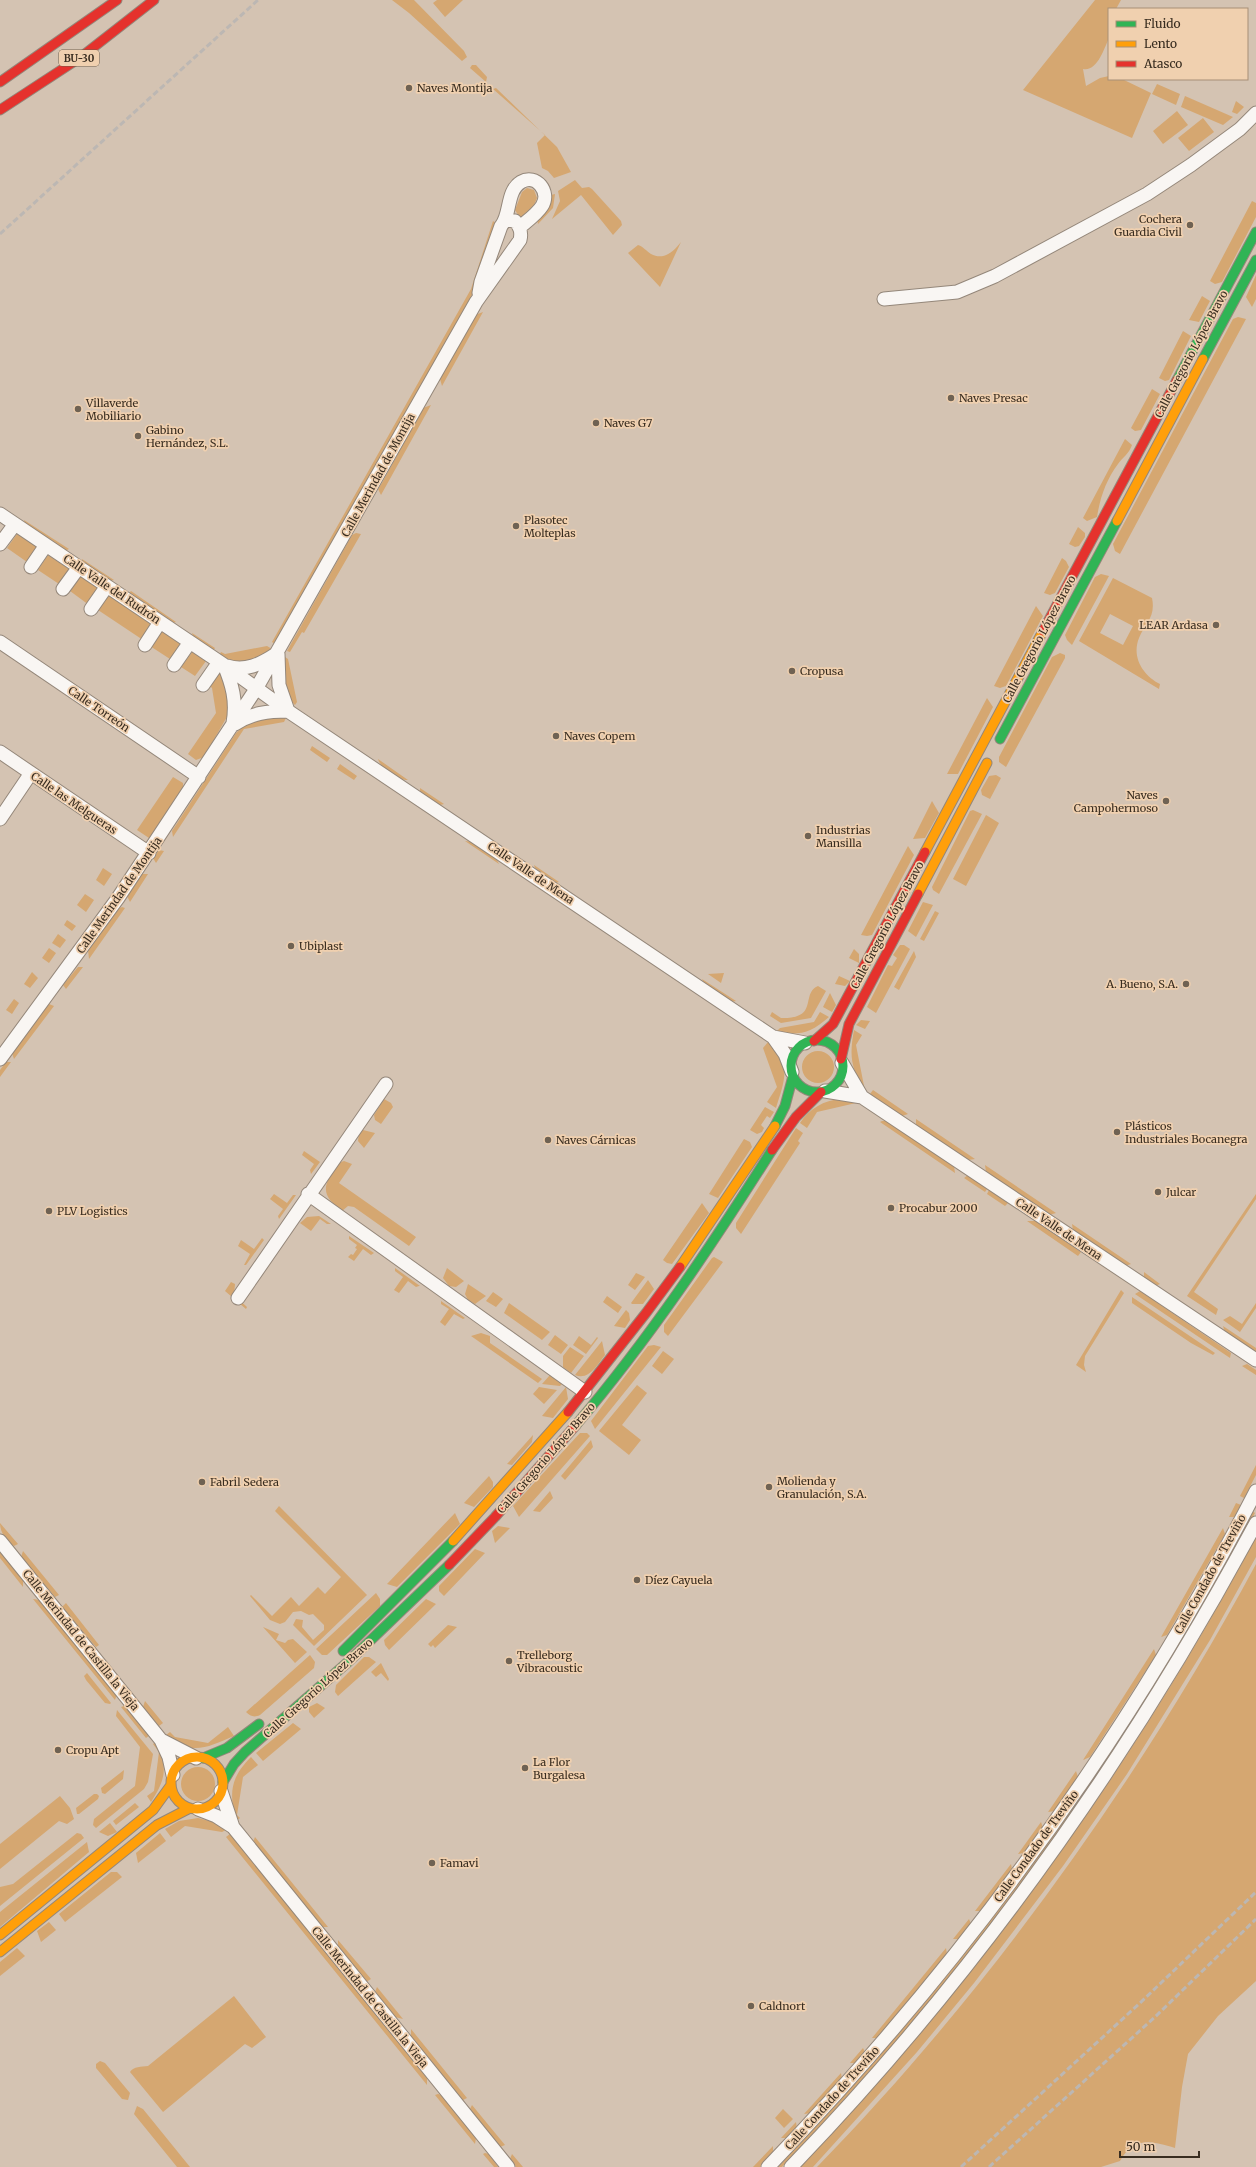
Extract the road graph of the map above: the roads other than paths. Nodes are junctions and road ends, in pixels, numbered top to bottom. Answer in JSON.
{"nodes":[{"id":1,"x":117,"y":0,"type":"edge"},
{"id":2,"x":154,"y":0,"type":"edge"},
{"id":3,"x":0,"y":82,"type":"edge"},
{"id":4,"x":0,"y":110,"type":"edge"},
{"id":5,"x":1256,"y":113,"type":"edge"},
{"id":6,"x":507,"y":220,"type":"junction"},
{"id":7,"x":520,"y":227,"type":"junction"},
{"id":8,"x":1256,"y":232,"type":"edge"},
{"id":9,"x":1256,"y":260,"type":"edge"},
{"id":10,"x":479,"y":297,"type":"junction"},
{"id":11,"x":884,"y":299,"type":"dead end"},
{"id":12,"x":0,"y":514,"type":"edge"},
{"id":13,"x":15,"y":524,"type":"junction"},
{"id":14,"x":0,"y":544,"type":"edge"},
{"id":15,"x":46,"y":545,"type":"junction"},
{"id":16,"x":30,"y":567,"type":"dead end"},
{"id":17,"x":79,"y":567,"type":"junction"},
{"id":18,"x":107,"y":586,"type":"junction"},
{"id":19,"x":63,"y":589,"type":"dead end"},
{"id":20,"x":92,"y":609,"type":"dead end"},
{"id":21,"x":160,"y":622,"type":"junction"},
{"id":22,"x":0,"y":642,"type":"edge"},
{"id":23,"x":190,"y":642,"type":"junction"},
{"id":24,"x":145,"y":644,"type":"dead end"},
{"id":25,"x":278,"y":653,"type":"junction"},
{"id":26,"x":222,"y":663,"type":"junction"},
{"id":27,"x":174,"y":664,"type":"dead end"},
{"id":28,"x":203,"y":684,"type":"dead end"},
{"id":29,"x":256,"y":689,"type":"junction"},
{"id":30,"x":288,"y":711,"type":"junction"},
{"id":31,"x":232,"y":726,"type":"junction"},
{"id":32,"x":0,"y":752,"type":"edge"},
{"id":33,"x":31,"y":773,"type":"junction"},
{"id":34,"x":199,"y":777,"type":"junction"},
{"id":35,"x":0,"y":819,"type":"edge"},
{"id":36,"x":149,"y":854,"type":"junction"},
{"id":37,"x":773,"y":1037,"type":"junction"},
{"id":38,"x":810,"y":1042,"type":"junction"},
{"id":39,"x":0,"y":1059,"type":"edge"},
{"id":40,"x":842,"y":1061,"type":"junction"},
{"id":41,"x":792,"y":1074,"type":"junction"},
{"id":42,"x":386,"y":1084,"type":"dead end"},
{"id":43,"x":823,"y":1091,"type":"junction"},
{"id":44,"x":862,"y":1097,"type":"junction"},
{"id":45,"x":308,"y":1194,"type":"junction"},
{"id":46,"x":238,"y":1298,"type":"dead end"},
{"id":47,"x":1256,"y":1360,"type":"edge"},
{"id":48,"x":585,"y":1392,"type":"junction"},
{"id":49,"x":1256,"y":1491,"type":"edge"},
{"id":50,"x":1256,"y":1523,"type":"edge"},
{"id":51,"x":0,"y":1541,"type":"edge"},
{"id":52,"x":336,"y":1657,"type":"dead end"},
{"id":53,"x":264,"y":1720,"type":"dead end"},
{"id":54,"x":161,"y":1740,"type":"junction"},
{"id":55,"x":200,"y":1758,"type":"junction"},
{"id":56,"x":172,"y":1780,"type":"junction"},
{"id":57,"x":222,"y":1787,"type":"junction"},
{"id":58,"x":194,"y":1808,"type":"junction"},
{"id":59,"x":233,"y":1827,"type":"junction"},
{"id":60,"x":0,"y":1935,"type":"edge"},
{"id":61,"x":0,"y":1952,"type":"edge"},
{"id":62,"x":508,"y":2167,"type":"edge"},
{"id":63,"x":768,"y":2167,"type":"edge"},
{"id":64,"x":791,"y":2167,"type":"edge"}],
"edges":[{"from":1,"to":3,"type":"main road","number":"BU-30"},
{"from":2,"to":4,"type":"main road","number":"BU-30"},
{"from":5,"to":11,"type":"street"},
{"from":6,"to":7,"type":"street"},
{"from":6,"to":7,"type":"street","name":"Calle Merindad de Montija"},
{"from":6,"to":10,"type":"street","name":"Calle Merindad de Montija"},
{"from":7,"to":10,"type":"street","name":"Calle Merindad de Montija"},
{"from":8,"to":38,"type":"main road","name":"Calle Gregorio López Bravo"},
{"from":9,"to":40,"type":"main road","name":"Calle Gregorio López Bravo"},
{"from":10,"to":25,"type":"street","name":"Calle Merindad de Montija"},
{"from":12,"to":13,"type":"street","name":"Calle Valle del Rudrón"},
{"from":13,"to":14,"type":"street"},
{"from":13,"to":15,"type":"street","name":"Calle Valle del Rudrón"},
{"from":15,"to":16,"type":"street"},
{"from":15,"to":17,"type":"street","name":"Calle Valle del Rudrón"},
{"from":17,"to":18,"type":"street","name":"Calle Valle del Rudrón"},
{"from":17,"to":19,"type":"street"},
{"from":18,"to":20,"type":"street"},
{"from":18,"to":21,"type":"street","name":"Calle Valle del Rudrón"},
{"from":21,"to":23,"type":"street","name":"Calle Valle del Rudrón"},
{"from":21,"to":24,"type":"street"},
{"from":22,"to":34,"type":"street","name":"Calle Torreón"},
{"from":23,"to":26,"type":"street","name":"Calle Valle del Rudrón"},
{"from":23,"to":27,"type":"street"},
{"from":25,"to":26,"type":"street","name":"Calle Valle del Rudrón"},
{"from":25,"to":29,"type":"street","name":"Calle Merindad de Montija"},
{"from":25,"to":30,"type":"street"},
{"from":26,"to":28,"type":"street"},
{"from":26,"to":29,"type":"street","name":"Calle Valle del Rudrón"},
{"from":26,"to":31,"type":"street","name":"Calle Merindad de Montija"},
{"from":29,"to":30,"type":"street","name":"Calle Valle de Mena"},
{"from":29,"to":31,"type":"street","name":"Calle Merindad de Montija"},
{"from":30,"to":31,"type":"street"},
{"from":30,"to":37,"type":"street","name":"Calle Valle de Mena"},
{"from":31,"to":34,"type":"street","name":"Calle Merindad de Montija"},
{"from":32,"to":33,"type":"street","name":"Calle las Melgueras"},
{"from":33,"to":35,"type":"street"},
{"from":33,"to":36,"type":"street","name":"Calle las Melgueras"},
{"from":34,"to":36,"type":"street","name":"Calle Merindad de Montija"},
{"from":36,"to":39,"type":"street","name":"Calle Merindad de Montija"},
{"from":37,"to":38,"type":"street","name":"Calle Valle de Mena"},
{"from":37,"to":41,"type":"street","name":"Calle Valle de Mena"},
{"from":38,"to":40,"type":"main road"},
{"from":38,"to":41,"type":"main road"},
{"from":40,"to":43,"type":"main road"},
{"from":40,"to":44,"type":"street","name":"Calle Valle de Mena"},
{"from":41,"to":43,"type":"main road"},
{"from":41,"to":48,"type":"main road","name":"Calle Gregorio López Bravo"},
{"from":42,"to":45,"type":"street"},
{"from":43,"to":44,"type":"street","name":"Calle Valle de Mena"},
{"from":43,"to":57,"type":"main road","name":"Calle Gregorio López Bravo"},
{"from":44,"to":47,"type":"street","name":"Calle Valle de Mena"},
{"from":45,"to":46,"type":"street"},
{"from":45,"to":48,"type":"street","name":"Calle Gregorio López Bravo"},
{"from":48,"to":52,"type":"main road","name":"Calle Gregorio López Bravo"},
{"from":49,"to":63,"type":"street","name":"Calle Condado de Treviño"},
{"from":50,"to":64,"type":"street","name":"Calle Condado de Treviño"},
{"from":51,"to":54,"type":"street","name":"Calle Merindad de Castilla la Vieja"},
{"from":53,"to":55,"type":"main road","name":"Calle Gregorio López Bravo"},
{"from":54,"to":55,"type":"street","name":"Calle Merindad de Castilla la Vieja"},
{"from":54,"to":56,"type":"street","name":"Calle Merindad de Castilla la Vieja"},
{"from":55,"to":56,"type":"main road"},
{"from":55,"to":57,"type":"main road"},
{"from":56,"to":58,"type":"main road"},
{"from":56,"to":60,"type":"main road"},
{"from":57,"to":58,"type":"main road"},
{"from":57,"to":59,"type":"street","name":"Calle Merindad de Castilla la Vieja"},
{"from":58,"to":59,"type":"street","name":"Calle Merindad de Castilla la Vieja"},
{"from":58,"to":61,"type":"main road"},
{"from":59,"to":62,"type":"street","name":"Calle Merindad de Castilla la Vieja"}]}
